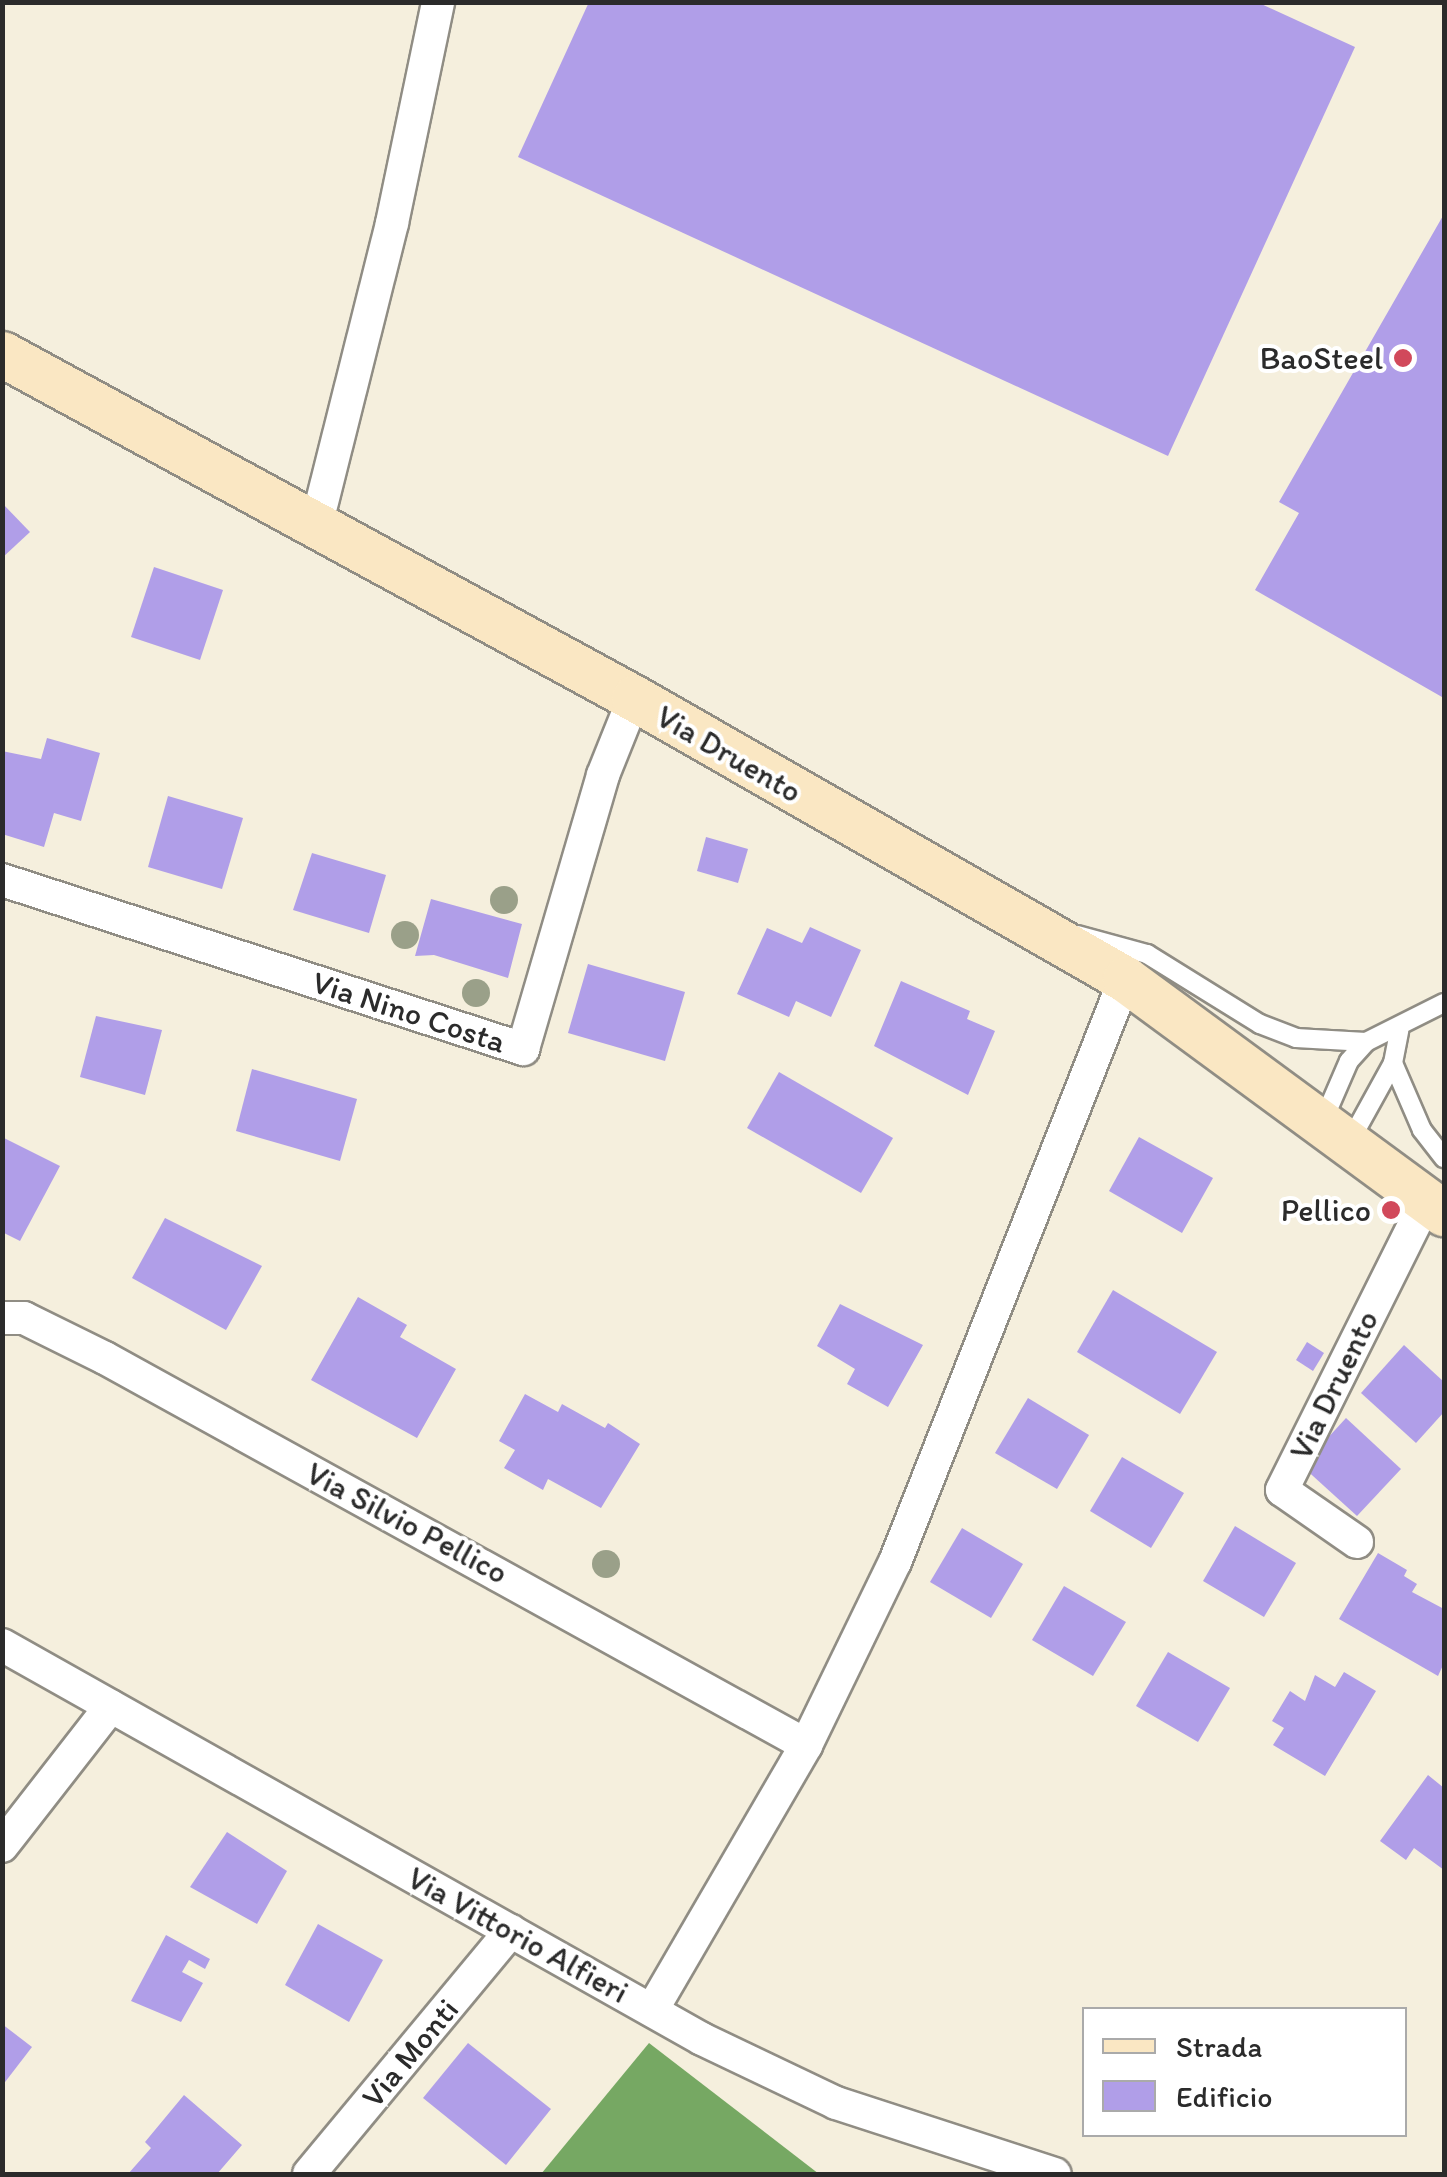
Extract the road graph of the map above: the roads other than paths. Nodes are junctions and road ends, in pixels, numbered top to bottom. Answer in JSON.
{"nodes":[{"id":1,"x":438,"y":2,"type":"edge"},
{"id":2,"x":2,"y":354,"type":"edge"},
{"id":3,"x":316,"y":526,"type":"junction"},
{"id":4,"x":634,"y":698,"type":"junction"},
{"id":5,"x":2,"y":880,"type":"edge"},
{"id":6,"x":1038,"y":930,"type":"junction"},
{"id":7,"x":1125,"y":979,"type":"junction"},
{"id":8,"x":1444,"y":1003,"type":"edge"},
{"id":9,"x":1399,"y":1031,"type":"junction"},
{"id":10,"x":1366,"y":1042,"type":"junction"},
{"id":11,"x":1393,"y":1063,"type":"junction"},
{"id":12,"x":1337,"y":1131,"type":"junction"},
{"id":13,"x":1444,"y":1158,"type":"edge"},
{"id":14,"x":1436,"y":1206,"type":"edge"},
{"id":15,"x":2,"y":1318,"type":"edge"},
{"id":16,"x":1356,"y":1542,"type":"dead end"},
{"id":17,"x":2,"y":1645,"type":"edge"},
{"id":18,"x":111,"y":1706,"type":"junction"},
{"id":19,"x":806,"y":1745,"type":"junction"},
{"id":20,"x":2,"y":1846,"type":"edge"},
{"id":21,"x":511,"y":1931,"type":"junction"},
{"id":22,"x":652,"y":2010,"type":"junction"},
{"id":23,"x":309,"y":2174,"type":"edge"},
{"id":24,"x":1056,"y":2174,"type":"edge"}],
"edges":[{"from":1,"to":3,"type":"street"},
{"from":2,"to":3,"type":"street","name":"Via Druento"},
{"from":3,"to":4,"type":"street","name":"Via Druento"},
{"from":4,"to":5,"type":"street","name":"Via Nino Costa"},
{"from":4,"to":6,"type":"street","name":"Via Druento"},
{"from":6,"to":7,"type":"street","name":"Via Druento"},
{"from":6,"to":10,"type":"lane"},
{"from":7,"to":12,"type":"street","name":"Via Druento"},
{"from":7,"to":19,"type":"street"},
{"from":8,"to":9,"type":"lane"},
{"from":9,"to":10,"type":"lane"},
{"from":9,"to":11,"type":"lane"},
{"from":10,"to":12,"type":"lane"},
{"from":11,"to":12,"type":"lane"},
{"from":11,"to":13,"type":"lane"},
{"from":12,"to":14,"type":"street","name":"Via Druento"},
{"from":14,"to":16,"type":"street","name":"Via Druento"},
{"from":15,"to":19,"type":"street","name":"Via Silvio Pellico"},
{"from":17,"to":18,"type":"street","name":"Via Vittorio Alfieri"},
{"from":18,"to":20,"type":"street"},
{"from":18,"to":21,"type":"street","name":"Via Vittorio Alfieri"},
{"from":19,"to":22,"type":"street"},
{"from":21,"to":22,"type":"street","name":"Via Vittorio Alfieri"},
{"from":21,"to":23,"type":"street","name":"Via Monti"},
{"from":22,"to":24,"type":"street","name":"Via Vittorio Alfieri"}]}
